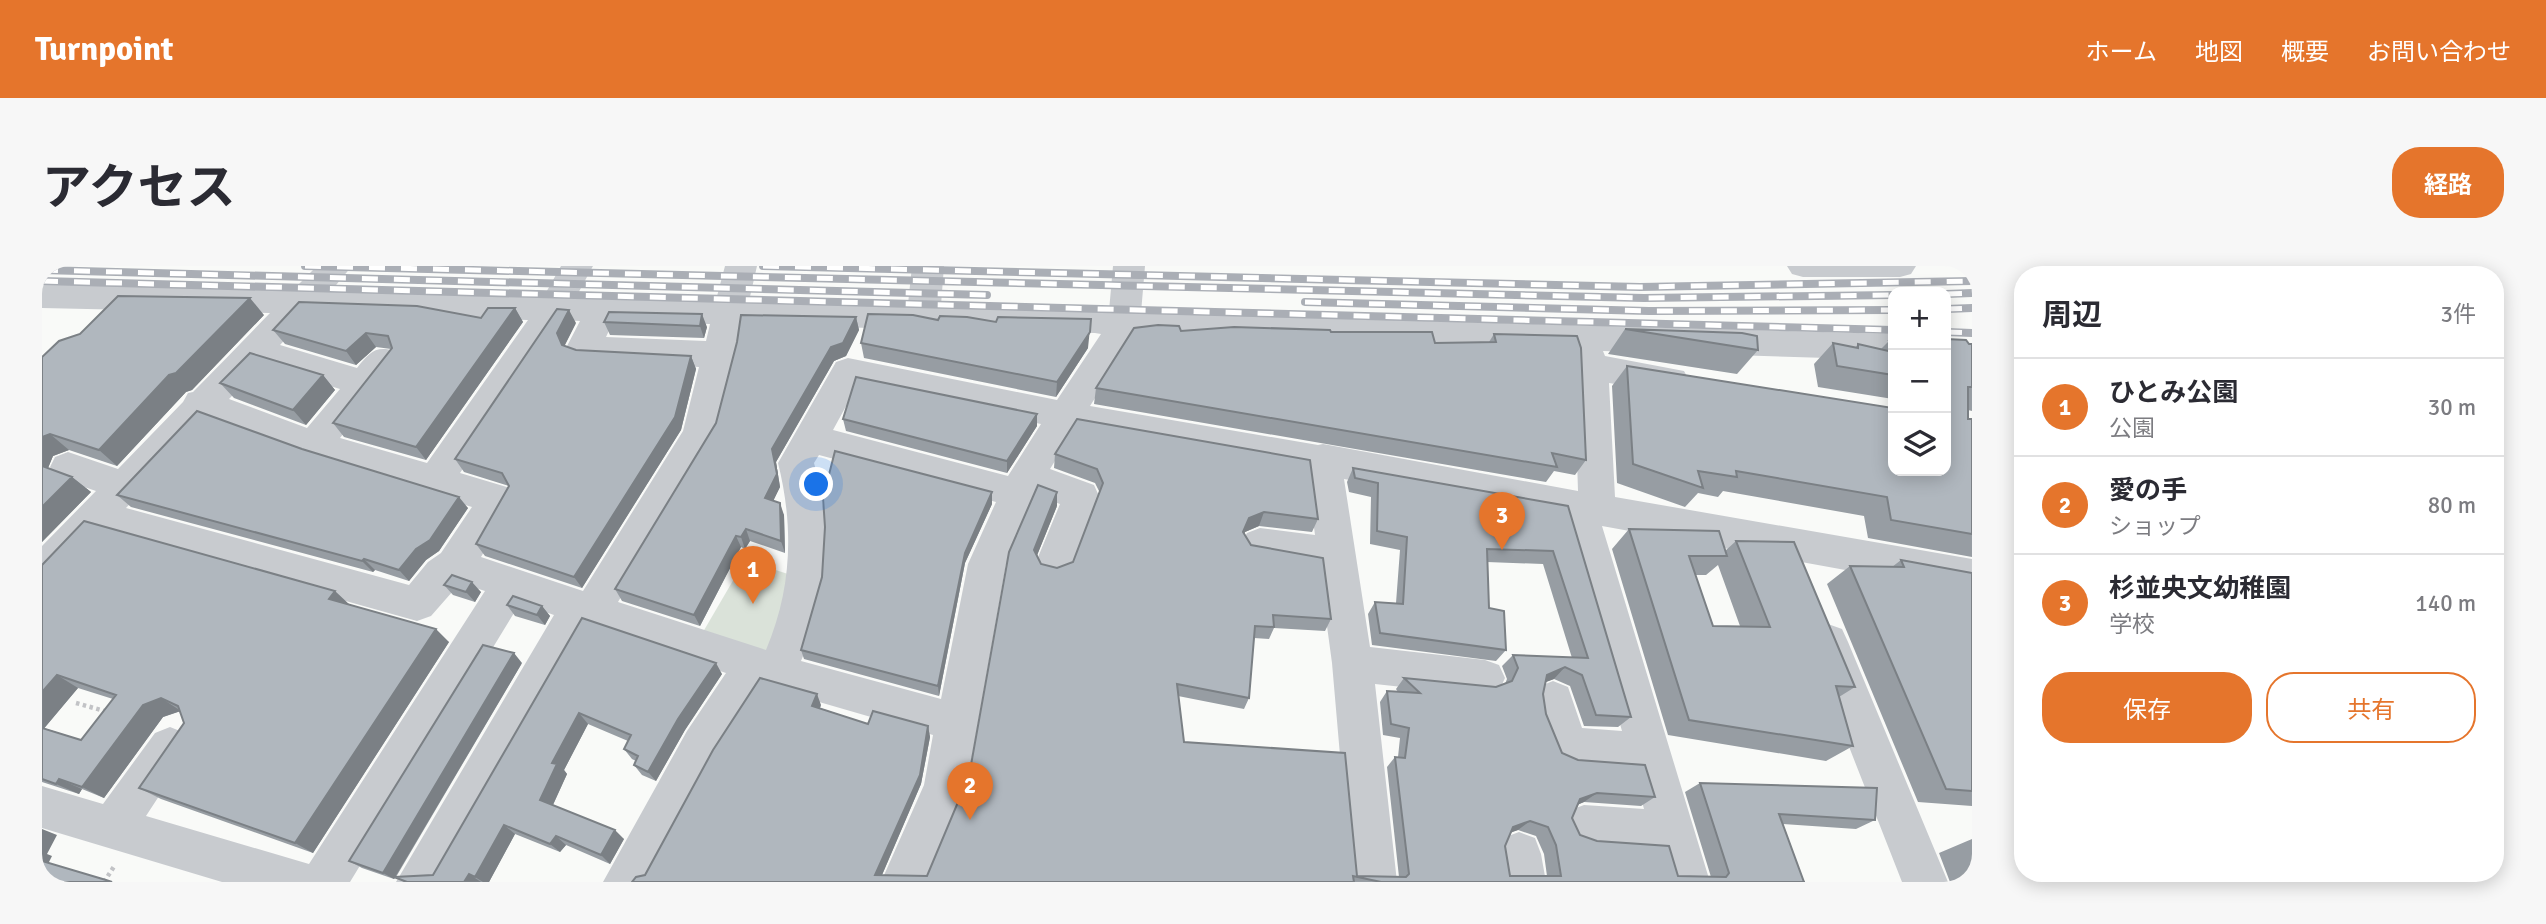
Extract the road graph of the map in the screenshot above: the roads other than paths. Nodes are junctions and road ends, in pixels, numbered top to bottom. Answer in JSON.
{"nodes":[{"id":1,"x":336,"y":266,"type":"edge"},
{"id":2,"x":577,"y":266,"type":"edge"},
{"id":3,"x":741,"y":266,"type":"edge"},
{"id":4,"x":928,"y":266,"type":"edge"},
{"id":5,"x":1129,"y":266,"type":"edge"},
{"id":6,"x":1803,"y":266,"type":"edge"},
{"id":7,"x":1900,"y":266,"type":"edge"},
{"id":8,"x":42,"y":296,"type":"edge"},
{"id":9,"x":125,"y":298,"type":"junction"},
{"id":10,"x":299,"y":302,"type":"junction"},
{"id":11,"x":554,"y":307,"type":"junction"},
{"id":12,"x":603,"y":309,"type":"junction"},
{"id":13,"x":731,"y":312,"type":"junction"},
{"id":14,"x":923,"y":317,"type":"junction"},
{"id":15,"x":1124,"y":325,"type":"junction"},
{"id":16,"x":99,"y":326,"type":"edge"},
{"id":17,"x":1888,"y":347,"type":"edge"},
{"id":18,"x":252,"y":349,"type":"junction"},
{"id":19,"x":1587,"y":352,"type":"junction"},
{"id":20,"x":722,"y":355,"type":"junction"},
{"id":21,"x":1701,"y":385,"type":"edge"},
{"id":22,"x":200,"y":403,"type":"junction"},
{"id":23,"x":1066,"y":415,"type":"junction"},
{"id":24,"x":314,"y":445,"type":"junction"},
{"id":25,"x":803,"y":451,"type":"junction"},
{"id":26,"x":1323,"y":458,"type":"junction"},
{"id":27,"x":68,"y":467,"type":"dead end"},
{"id":28,"x":434,"y":482,"type":"junction"},
{"id":29,"x":1022,"y":484,"type":"junction"},
{"id":30,"x":122,"y":485,"type":"junction"},
{"id":31,"x":1588,"y":509,"type":"junction"},
{"id":32,"x":94,"y":515,"type":"junction"},
{"id":33,"x":1788,"y":542,"type":"junction"},
{"id":34,"x":1260,"y":544,"type":"edge"},
{"id":35,"x":1334,"y":553,"type":"junction"},
{"id":36,"x":1055,"y":562,"type":"dead end"},
{"id":37,"x":455,"y":565,"type":"junction"},
{"id":38,"x":42,"y":571,"type":"edge"},
{"id":39,"x":1972,"y":576,"type":"edge"},
{"id":40,"x":510,"y":585,"type":"junction"},
{"id":41,"x":586,"y":609,"type":"junction"},
{"id":42,"x":1352,"y":663,"type":"junction"},
{"id":43,"x":765,"y":668,"type":"junction"},
{"id":44,"x":1485,"y":678,"type":"dead end"},
{"id":45,"x":1553,"y":699,"type":"dead end"},
{"id":46,"x":955,"y":722,"type":"junction"},
{"id":47,"x":180,"y":733,"type":"edge"},
{"id":48,"x":1650,"y":753,"type":"junction"},
{"id":49,"x":42,"y":807,"type":"edge"},
{"id":50,"x":1584,"y":826,"type":"dead end"},
{"id":51,"x":113,"y":828,"type":"junction"},
{"id":52,"x":1673,"y":832,"type":"junction"},
{"id":53,"x":297,"y":882,"type":"edge"},
{"id":54,"x":324,"y":882,"type":"edge"},
{"id":55,"x":419,"y":882,"type":"edge"},
{"id":56,"x":626,"y":882,"type":"edge"},
{"id":57,"x":904,"y":882,"type":"edge"},
{"id":58,"x":1374,"y":882,"type":"edge"},
{"id":59,"x":1687,"y":882,"type":"edge"},
{"id":60,"x":1925,"y":882,"type":"edge"}],
"edges":[{"from":1,"to":10,"type":"street"},
{"from":2,"to":11,"type":"street"},
{"from":3,"to":13,"type":"street"},
{"from":4,"to":14,"type":"street"},
{"from":5,"to":15,"type":"street"},
{"from":6,"to":7,"type":"street"},
{"from":8,"to":9,"type":"street"},
{"from":9,"to":10,"type":"street"},
{"from":9,"to":16,"type":"street"},
{"from":10,"to":11,"type":"street"},
{"from":10,"to":18,"type":"street"},
{"from":11,"to":12,"type":"street"},
{"from":11,"to":28,"type":"street"},
{"from":12,"to":13,"type":"street"},
{"from":12,"to":20,"type":"street"},
{"from":13,"to":14,"type":"street"},
{"from":13,"to":20,"type":"street"},
{"from":14,"to":15,"type":"street"},
{"from":15,"to":19,"type":"street"},
{"from":15,"to":23,"type":"street"},
{"from":17,"to":19,"type":"street"},
{"from":18,"to":22,"type":"street"},
{"from":18,"to":24,"type":"street"},
{"from":19,"to":21,"type":"street"},
{"from":19,"to":31,"type":"street"},
{"from":20,"to":41,"type":"street"},
{"from":22,"to":24,"type":"street"},
{"from":22,"to":30,"type":"street"},
{"from":23,"to":25,"type":"street"},
{"from":23,"to":26,"type":"street"},
{"from":23,"to":29,"type":"street"},
{"from":24,"to":28,"type":"street"},
{"from":25,"to":29,"type":"street"},
{"from":25,"to":43,"type":"street"},
{"from":26,"to":31,"type":"street"},
{"from":26,"to":35,"type":"street"},
{"from":27,"to":30,"type":"street"},
{"from":28,"to":37,"type":"street"},
{"from":29,"to":36,"type":"street"},
{"from":29,"to":46,"type":"street"},
{"from":30,"to":32,"type":"street"},
{"from":31,"to":33,"type":"street"},
{"from":31,"to":48,"type":"street"},
{"from":32,"to":37,"type":"street"},
{"from":32,"to":38,"type":"street"},
{"from":33,"to":39,"type":"street"},
{"from":33,"to":60,"type":"street"},
{"from":34,"to":35,"type":"street"},
{"from":35,"to":42,"type":"street"},
{"from":37,"to":40,"type":"street"},
{"from":40,"to":41,"type":"street"},
{"from":40,"to":54,"type":"street"},
{"from":41,"to":43,"type":"street"},
{"from":41,"to":55,"type":"street"},
{"from":42,"to":44,"type":"street"},
{"from":42,"to":58,"type":"street"},
{"from":43,"to":46,"type":"street"},
{"from":43,"to":56,"type":"street"},
{"from":45,"to":48,"type":"street"},
{"from":46,"to":57,"type":"street"},
{"from":47,"to":51,"type":"street"},
{"from":48,"to":52,"type":"street"},
{"from":49,"to":51,"type":"street"},
{"from":50,"to":52,"type":"street"},
{"from":51,"to":53,"type":"street"},
{"from":52,"to":59,"type":"street"}]}
